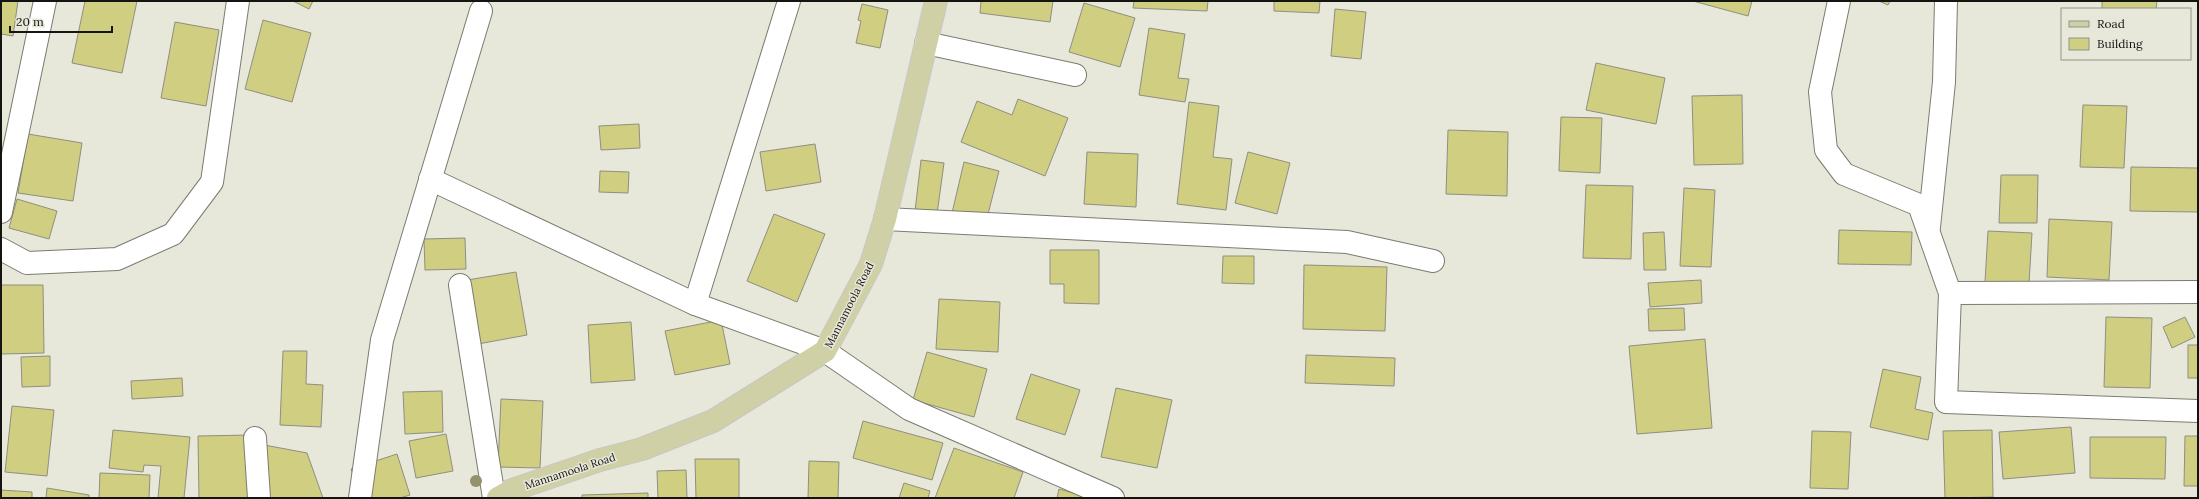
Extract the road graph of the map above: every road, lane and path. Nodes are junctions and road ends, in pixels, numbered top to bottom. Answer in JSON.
{"nodes":[{"id":1,"x":45,"y":1,"type":"edge"},
{"id":2,"x":238,"y":1,"type":"edge"},
{"id":3,"x":789,"y":1,"type":"edge"},
{"id":4,"x":936,"y":1,"type":"edge"},
{"id":5,"x":1839,"y":1,"type":"edge"},
{"id":6,"x":1946,"y":1,"type":"edge"},
{"id":7,"x":481,"y":11,"type":"dead end"},
{"id":8,"x":926,"y":43,"type":"junction"},
{"id":9,"x":1074,"y":75,"type":"dead end"},
{"id":10,"x":430,"y":178,"type":"junction"},
{"id":11,"x":1,"y":212,"type":"edge"},
{"id":12,"x":885,"y":219,"type":"junction"},
{"id":13,"x":1929,"y":234,"type":"junction"},
{"id":14,"x":1,"y":249,"type":"edge"},
{"id":15,"x":1433,"y":262,"type":"dead end"},
{"id":16,"x":460,"y":285,"type":"dead end"},
{"id":17,"x":2198,"y":292,"type":"edge"},
{"id":18,"x":1950,"y":293,"type":"junction"},
{"id":19,"x":696,"y":304,"type":"junction"},
{"id":20,"x":825,"y":351,"type":"junction"},
{"id":21,"x":2198,"y":411,"type":"edge"},
{"id":22,"x":255,"y":438,"type":"dead end"},
{"id":23,"x":259,"y":498,"type":"edge"},
{"id":24,"x":360,"y":498,"type":"edge"},
{"id":25,"x":494,"y":498,"type":"edge"},
{"id":26,"x":498,"y":498,"type":"edge"},
{"id":27,"x":1113,"y":498,"type":"edge"}],
"edges":[{"from":1,"to":11,"type":"street"},
{"from":2,"to":14,"type":"street"},
{"from":3,"to":19,"type":"street"},
{"from":4,"to":8,"type":"main road","name":"Mannamoola Road"},
{"from":5,"to":13,"type":"street"},
{"from":6,"to":13,"type":"street"},
{"from":7,"to":10,"type":"street"},
{"from":8,"to":9,"type":"street"},
{"from":8,"to":12,"type":"main road","name":"Mannamoola Road"},
{"from":10,"to":19,"type":"street"},
{"from":10,"to":24,"type":"street"},
{"from":12,"to":15,"type":"street"},
{"from":12,"to":20,"type":"main road","name":"Mannamoola Road"},
{"from":13,"to":18,"type":"street"},
{"from":16,"to":25,"type":"street"},
{"from":17,"to":18,"type":"street"},
{"from":18,"to":21,"type":"street"},
{"from":19,"to":20,"type":"street"},
{"from":20,"to":26,"type":"main road","name":"Mannamoola Road"},
{"from":20,"to":27,"type":"street"},
{"from":22,"to":23,"type":"street"}]}
